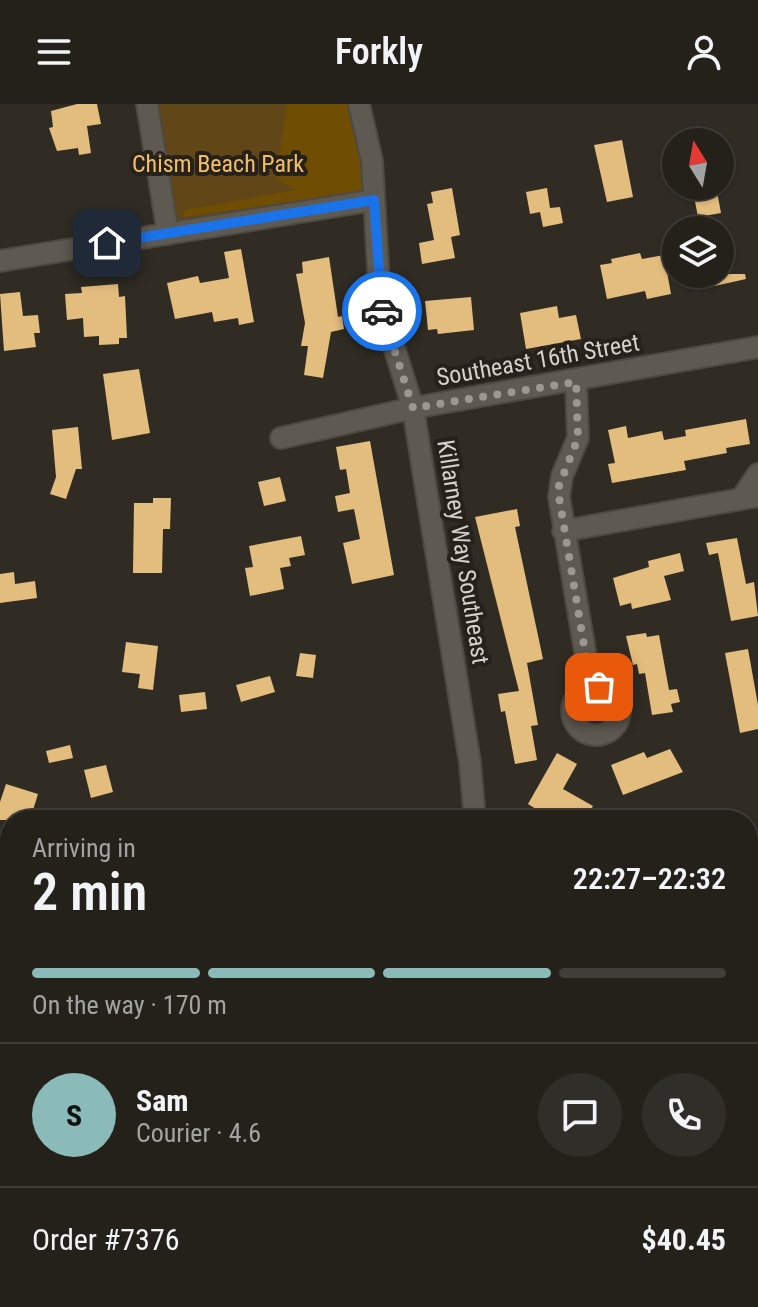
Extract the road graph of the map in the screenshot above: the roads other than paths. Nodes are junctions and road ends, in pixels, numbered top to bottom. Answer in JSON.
{"nodes":[{"id":1,"x":147,"y":104,"type":"edge"},
{"id":2,"x":359,"y":104,"type":"edge"},
{"id":3,"x":374,"y":200,"type":"junction"},
{"id":4,"x":168,"y":234,"type":"junction"},
{"id":5,"x":0,"y":261,"type":"edge"},
{"id":6,"x":758,"y":347,"type":"edge"},
{"id":7,"x":576,"y":382,"type":"junction"},
{"id":8,"x":413,"y":408,"type":"junction"},
{"id":9,"x":281,"y":438,"type":"dead end"},
{"id":10,"x":758,"y":474,"type":"edge"},
{"id":11,"x":750,"y":497,"type":"edge"},
{"id":12,"x":563,"y":531,"type":"junction"},
{"id":13,"x":591,"y":687,"type":"dead end"},
{"id":14,"x":474,"y":810,"type":"edge"}],
"edges":[{"from":1,"to":4,"type":"street"},
{"from":2,"to":3,"type":"street","name":"Killarney Way Southeast"},
{"from":3,"to":4,"type":"street"},
{"from":3,"to":8,"type":"street","name":"Killarney Way Southeast"},
{"from":4,"to":5,"type":"street"},
{"from":6,"to":7,"type":"street","name":"Southeast 16th Street"},
{"from":7,"to":8,"type":"street","name":"Southeast 16th Street"},
{"from":7,"to":12,"type":"street"},
{"from":8,"to":9,"type":"street","name":"Southeast 16th Street"},
{"from":8,"to":14,"type":"street","name":"Killarney Way Southeast"},
{"from":10,"to":11,"type":"street"},
{"from":11,"to":12,"type":"street"},
{"from":12,"to":13,"type":"street"}]}
